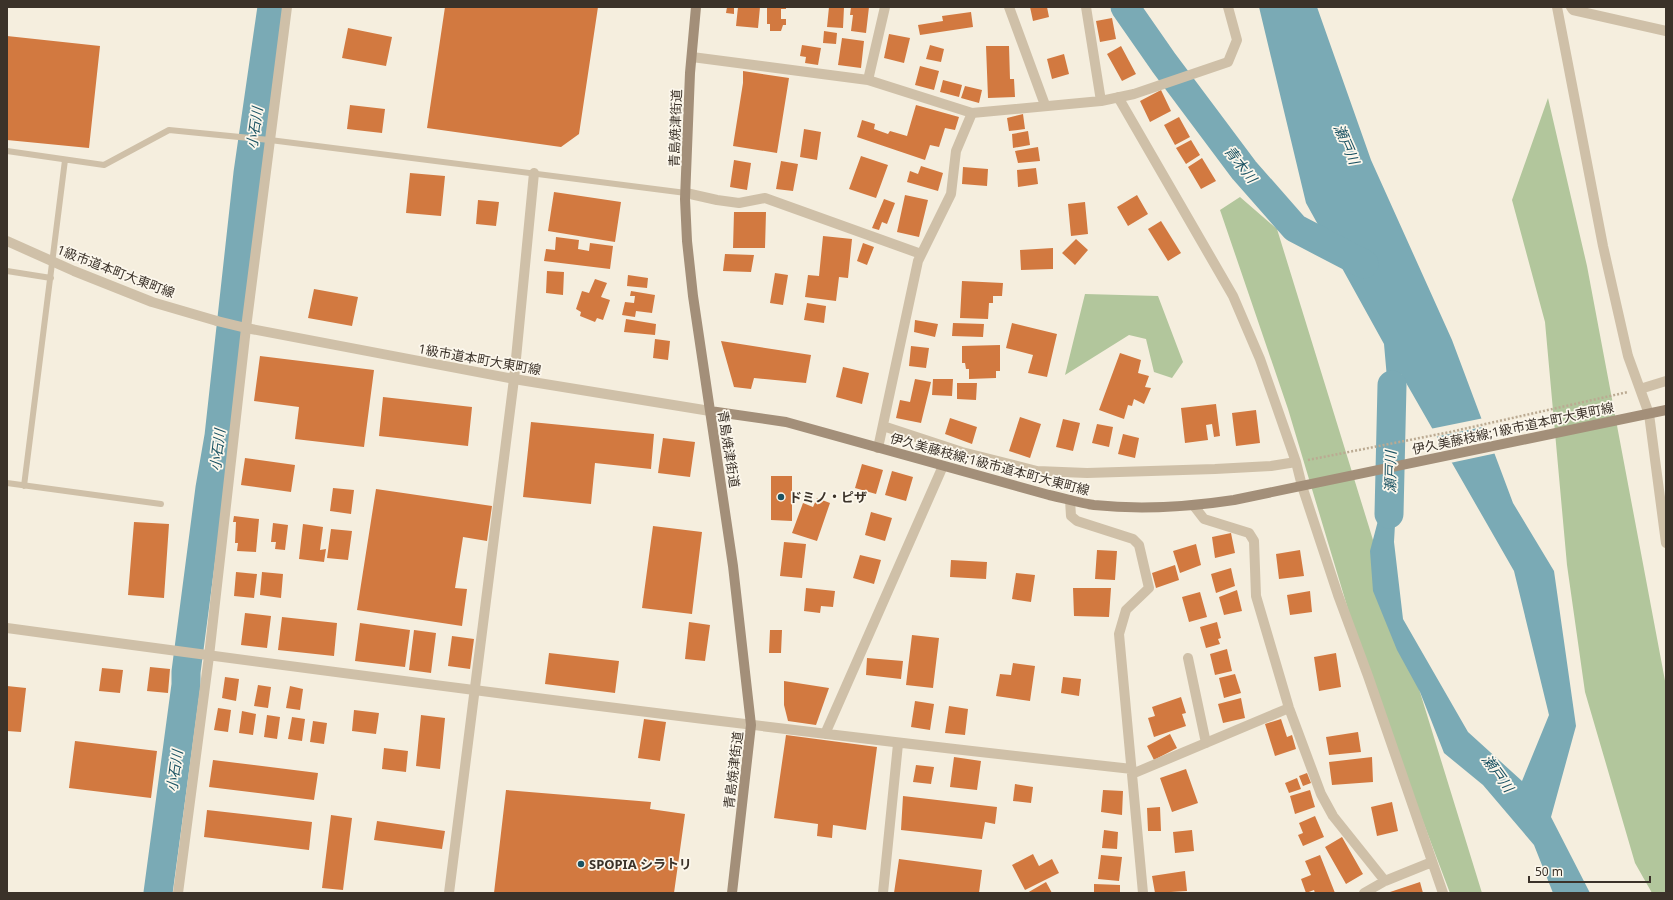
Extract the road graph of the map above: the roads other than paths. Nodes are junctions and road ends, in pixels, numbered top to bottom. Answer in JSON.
{"nodes":[{"id":1,"x":287,"y":7,"type":"edge"},
{"id":2,"x":696,"y":7,"type":"edge"},
{"id":3,"x":884,"y":7,"type":"edge"},
{"id":4,"x":1009,"y":7,"type":"edge"},
{"id":5,"x":1086,"y":7,"type":"edge"},
{"id":6,"x":1228,"y":7,"type":"edge"},
{"id":7,"x":1558,"y":7,"type":"edge"},
{"id":8,"x":1571,"y":7,"type":"edge"},
{"id":9,"x":1666,"y":31,"type":"edge"},
{"id":10,"x":692,"y":57,"type":"junction"},
{"id":11,"x":868,"y":80,"type":"junction"},
{"id":12,"x":1118,"y":97,"type":"junction"},
{"id":13,"x":1101,"y":101,"type":"junction"},
{"id":14,"x":1045,"y":105,"type":"junction"},
{"id":15,"x":972,"y":113,"type":"junction"},
{"id":16,"x":270,"y":140,"type":"junction"},
{"id":17,"x":7,"y":151,"type":"edge"},
{"id":18,"x":66,"y":160,"type":"junction"},
{"id":19,"x":534,"y":174,"type":"junction"},
{"id":20,"x":686,"y":193,"type":"junction"},
{"id":21,"x":7,"y":241,"type":"edge"},
{"id":22,"x":922,"y":254,"type":"junction"},
{"id":23,"x":7,"y":271,"type":"edge"},
{"id":24,"x":50,"y":278,"type":"junction"},
{"id":25,"x":246,"y":328,"type":"junction"},
{"id":26,"x":514,"y":379,"type":"junction"},
{"id":27,"x":1666,"y":381,"type":"edge"},
{"id":28,"x":1640,"y":389,"type":"junction"},
{"id":29,"x":1666,"y":410,"type":"edge"},
{"id":30,"x":710,"y":411,"type":"junction"},
{"id":31,"x":1649,"y":414,"type":"junction"},
{"id":32,"x":883,"y":426,"type":"junction"},
{"id":33,"x":878,"y":448,"type":"junction"},
{"id":34,"x":1296,"y":462,"type":"junction"},
{"id":35,"x":943,"y":466,"type":"junction"},
{"id":36,"x":7,"y":483,"type":"edge"},
{"id":37,"x":1306,"y":485,"type":"junction"},
{"id":38,"x":24,"y":486,"type":"junction"},
{"id":39,"x":1070,"y":500,"type":"junction"},
{"id":40,"x":162,"y":504,"type":"dead end"},
{"id":41,"x":1194,"y":506,"type":"junction"},
{"id":42,"x":1666,"y":543,"type":"edge"},
{"id":43,"x":7,"y":628,"type":"edge"},
{"id":44,"x":209,"y":656,"type":"junction"},
{"id":45,"x":1188,"y":658,"type":"dead end"},
{"id":46,"x":476,"y":690,"type":"junction"},
{"id":47,"x":1289,"y":708,"type":"junction"},
{"id":48,"x":751,"y":724,"type":"junction"},
{"id":49,"x":825,"y":734,"type":"junction"},
{"id":50,"x":1206,"y":743,"type":"junction"},
{"id":51,"x":898,"y":744,"type":"junction"},
{"id":52,"x":1132,"y":772,"type":"junction"},
{"id":53,"x":1432,"y":862,"type":"junction"},
{"id":54,"x":1385,"y":881,"type":"junction"},
{"id":55,"x":178,"y":893,"type":"edge"},
{"id":56,"x":449,"y":893,"type":"edge"},
{"id":57,"x":732,"y":893,"type":"edge"},
{"id":58,"x":883,"y":893,"type":"edge"},
{"id":59,"x":1143,"y":893,"type":"edge"},
{"id":60,"x":1364,"y":893,"type":"edge"},
{"id":61,"x":1443,"y":893,"type":"edge"}],
"edges":[{"from":1,"to":16,"type":"street"},
{"from":2,"to":10,"type":"main road","name":"青島焼津街道"},
{"from":3,"to":11,"type":"street"},
{"from":4,"to":14,"type":"street"},
{"from":5,"to":13,"type":"street"},
{"from":6,"to":12,"type":"street"},
{"from":7,"to":28,"type":"street"},
{"from":8,"to":9,"type":"street"},
{"from":10,"to":11,"type":"street"},
{"from":10,"to":20,"type":"main road","name":"青島焼津街道"},
{"from":11,"to":15,"type":"street"},
{"from":12,"to":13,"type":"street"},
{"from":12,"to":34,"type":"street"},
{"from":13,"to":14,"type":"street"},
{"from":14,"to":15,"type":"street"},
{"from":15,"to":22,"type":"street"},
{"from":16,"to":18,"type":"lane"},
{"from":16,"to":19,"type":"lane"},
{"from":16,"to":25,"type":"street"},
{"from":17,"to":18,"type":"lane"},
{"from":18,"to":24,"type":"lane"},
{"from":19,"to":20,"type":"lane"},
{"from":19,"to":26,"type":"street"},
{"from":20,"to":22,"type":"street"},
{"from":20,"to":30,"type":"main road","name":"青島焼津街道"},
{"from":21,"to":25,"type":"street","name":"1級市道本町大東町線","bridge":true},
{"from":22,"to":32,"type":"street"},
{"from":23,"to":24,"type":"lane"},
{"from":24,"to":38,"type":"lane"},
{"from":25,"to":26,"type":"street","name":"1級市道本町大東町線"},
{"from":25,"to":44,"type":"street"},
{"from":26,"to":30,"type":"street","name":"1級市道本町大東町線"},
{"from":26,"to":46,"type":"street"},
{"from":27,"to":28,"type":"street"},
{"from":28,"to":31,"type":"street"},
{"from":29,"to":31,"type":"main road","name":"伊久美藤枝線;1級市道本町大東町線"},
{"from":30,"to":33,"type":"main road","name":"伊久美藤枝線;1級市道本町大東町線"},
{"from":30,"to":48,"type":"main road","name":"青島焼津街道"},
{"from":31,"to":37,"type":"main road","name":"伊久美藤枝線;1級市道本町大東町線"},
{"from":31,"to":42,"type":"street"},
{"from":32,"to":33,"type":"street"},
{"from":32,"to":34,"type":"street"},
{"from":33,"to":35,"type":"main road","name":"伊久美藤枝線;1級市道本町大東町線"},
{"from":34,"to":37,"type":"street"},
{"from":35,"to":39,"type":"main road","name":"伊久美藤枝線;1級市道本町大東町線"},
{"from":35,"to":49,"type":"street"},
{"from":36,"to":38,"type":"lane"},
{"from":37,"to":41,"type":"main road","name":"伊久美藤枝線;1級市道本町大東町線"},
{"from":37,"to":53,"type":"street"},
{"from":38,"to":40,"type":"lane"},
{"from":39,"to":41,"type":"main road","name":"伊久美藤枝線;1級市道本町大東町線"},
{"from":39,"to":52,"type":"street"},
{"from":41,"to":47,"type":"street"},
{"from":43,"to":44,"type":"street"},
{"from":44,"to":46,"type":"street"},
{"from":44,"to":55,"type":"street"},
{"from":45,"to":50,"type":"street"},
{"from":46,"to":48,"type":"street"},
{"from":46,"to":56,"type":"street"},
{"from":47,"to":50,"type":"street"},
{"from":47,"to":54,"type":"street"},
{"from":48,"to":49,"type":"street"},
{"from":48,"to":57,"type":"main road","name":"青島焼津街道"},
{"from":49,"to":51,"type":"street"},
{"from":50,"to":52,"type":"street"},
{"from":51,"to":52,"type":"street"},
{"from":51,"to":58,"type":"street"},
{"from":52,"to":59,"type":"street"},
{"from":53,"to":54,"type":"street"},
{"from":53,"to":61,"type":"street"},
{"from":54,"to":60,"type":"street"}]}
